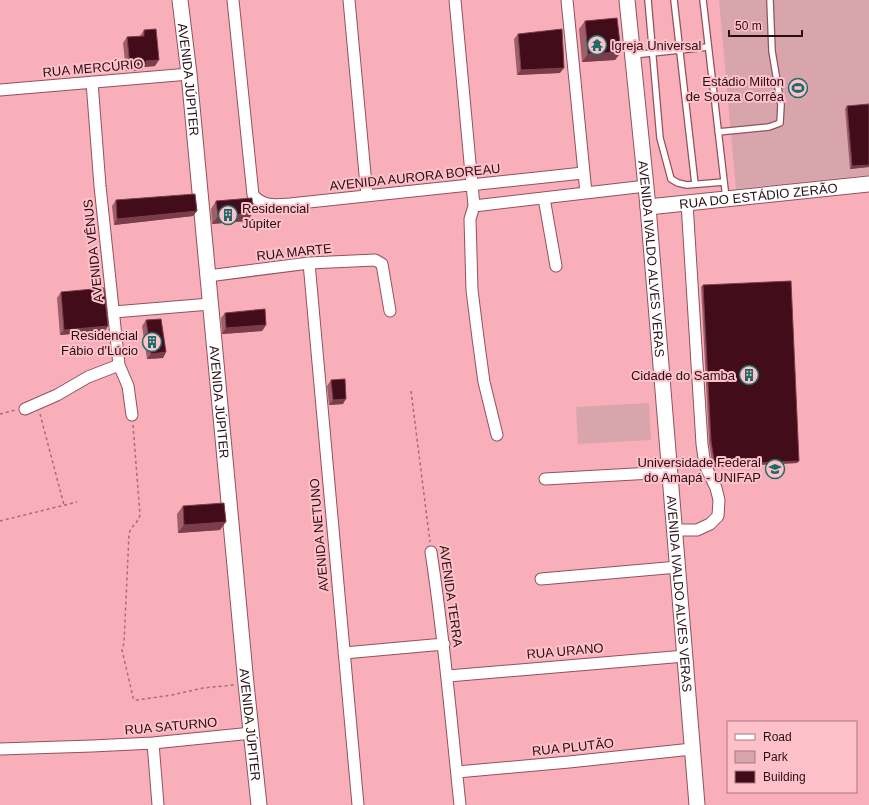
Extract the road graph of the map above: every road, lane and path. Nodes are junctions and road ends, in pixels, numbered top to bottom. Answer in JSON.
{"nodes":[{"id":1,"x":180,"y":0,"type":"edge"},
{"id":2,"x":233,"y":0,"type":"edge"},
{"id":3,"x":349,"y":0,"type":"edge"},
{"id":4,"x":455,"y":0,"type":"edge"},
{"id":5,"x":567,"y":0,"type":"edge"},
{"id":6,"x":627,"y":0,"type":"edge"},
{"id":7,"x":648,"y":0,"type":"edge"},
{"id":8,"x":674,"y":0,"type":"edge"},
{"id":9,"x":703,"y":0,"type":"edge"},
{"id":10,"x":770,"y":0,"type":"edge"},
{"id":11,"x":708,"y":47,"type":"junction"},
{"id":12,"x":680,"y":50,"type":"junction"},
{"id":13,"x":653,"y":53,"type":"junction"},
{"id":14,"x":633,"y":55,"type":"junction"},
{"id":15,"x":189,"y":74,"type":"junction"},
{"id":16,"x":92,"y":82,"type":"junction"},
{"id":17,"x":0,"y":90,"type":"edge"},
{"id":18,"x":718,"y":132,"type":"junction"},
{"id":19,"x":583,"y":173,"type":"junction"},
{"id":20,"x":724,"y":182,"type":"junction"},
{"id":21,"x":695,"y":184,"type":"junction"},
{"id":22,"x":869,"y":184,"type":"edge"},
{"id":23,"x":472,"y":185,"type":"junction"},
{"id":24,"x":646,"y":186,"type":"junction"},
{"id":25,"x":586,"y":194,"type":"junction"},
{"id":26,"x":366,"y":196,"type":"junction"},
{"id":27,"x":544,"y":198,"type":"junction"},
{"id":28,"x":726,"y":199,"type":"junction"},
{"id":29,"x":687,"y":203,"type":"junction"},
{"id":30,"x":474,"y":206,"type":"junction"},
{"id":31,"x":648,"y":207,"type":"junction"},
{"id":32,"x":308,"y":263,"type":"junction"},
{"id":33,"x":556,"y":266,"type":"dead end"},
{"id":34,"x":208,"y":276,"type":"junction"},
{"id":35,"x":210,"y":304,"type":"junction"},
{"id":36,"x":390,"y":311,"type":"dead end"},
{"id":37,"x":114,"y":312,"type":"junction"},
{"id":38,"x":119,"y":365,"type":"junction"},
{"id":39,"x":411,"y":391,"type":"dead end"},
{"id":40,"x":30,"y":407,"type":"junction"},
{"id":41,"x":0,"y":414,"type":"edge"},
{"id":42,"x":132,"y":415,"type":"joint"},
{"id":43,"x":497,"y":435,"type":"dead end"},
{"id":44,"x":670,"y":472,"type":"junction"},
{"id":45,"x":545,"y":479,"type":"dead end"},
{"id":46,"x":77,"y":502,"type":"dead end"},
{"id":47,"x":64,"y":505,"type":"junction"},
{"id":48,"x":0,"y":521,"type":"edge"},
{"id":49,"x":674,"y":530,"type":"junction"},
{"id":50,"x":431,"y":552,"type":"joint"},
{"id":51,"x":678,"y":567,"type":"junction"},
{"id":52,"x":541,"y":579,"type":"dead end"},
{"id":53,"x":444,"y":644,"type":"junction"},
{"id":54,"x":344,"y":654,"type":"junction"},
{"id":55,"x":685,"y":656,"type":"junction"},
{"id":56,"x":448,"y":676,"type":"junction"},
{"id":57,"x":246,"y":684,"type":"junction"},
{"id":58,"x":252,"y":733,"type":"junction"},
{"id":59,"x":153,"y":743,"type":"junction"},
{"id":60,"x":0,"y":749,"type":"edge"},
{"id":61,"x":692,"y":749,"type":"junction"},
{"id":62,"x":456,"y":772,"type":"junction"},
{"id":63,"x":158,"y":805,"type":"edge"},
{"id":64,"x":259,"y":805,"type":"edge"},
{"id":65,"x":358,"y":805,"type":"edge"},
{"id":66,"x":460,"y":805,"type":"edge"},
{"id":67,"x":697,"y":805,"type":"edge"}],
"edges":[{"from":1,"to":15,"type":"street","name":"AVENIDA JÚPITER"},
{"from":2,"to":26,"type":"street","name":"AVENIDA AURORA BOREAU"},
{"from":3,"to":26,"type":"street"},
{"from":4,"to":23,"type":"street"},
{"from":5,"to":19,"type":"street"},
{"from":6,"to":14,"type":"street","name":"AVENIDA IVALDO ALVES VERAS"},
{"from":7,"to":13,"type":"lane"},
{"from":8,"to":12,"type":"lane"},
{"from":9,"to":11,"type":"lane"},
{"from":10,"to":18,"type":"lane"},
{"from":11,"to":12,"type":"lane"},
{"from":11,"to":18,"type":"lane"},
{"from":12,"to":13,"type":"lane"},
{"from":12,"to":21,"type":"lane"},
{"from":13,"to":14,"type":"lane"},
{"from":13,"to":21,"type":"lane"},
{"from":14,"to":24,"type":"street","name":"AVENIDA IVALDO ALVES VERAS"},
{"from":15,"to":16,"type":"street","name":"RUA MERCÚRIO"},
{"from":15,"to":34,"type":"street","name":"AVENIDA JÚPITER"},
{"from":16,"to":17,"type":"street","name":"RUA MERCÚRIO"},
{"from":16,"to":37,"type":"street","name":"AVENIDA VÊNUS"},
{"from":18,"to":20,"type":"lane"},
{"from":19,"to":23,"type":"street","name":"AVENIDA AURORA BOREAU"},
{"from":19,"to":25,"type":"street"},
{"from":20,"to":21,"type":"lane"},
{"from":20,"to":28,"type":"lane"},
{"from":22,"to":28,"type":"street","name":"RUA DO ESTÁDIO ZERÃO"},
{"from":23,"to":26,"type":"street","name":"AVENIDA AURORA BOREAU"},
{"from":23,"to":30,"type":"street"},
{"from":24,"to":25,"type":"street"},
{"from":24,"to":31,"type":"street","name":"AVENIDA IVALDO ALVES VERAS"},
{"from":25,"to":27,"type":"street"},
{"from":27,"to":30,"type":"street"},
{"from":27,"to":33,"type":"street"},
{"from":28,"to":29,"type":"street","name":"RUA DO ESTÁDIO ZERÃO"},
{"from":29,"to":31,"type":"street","name":"RUA DO ESTÁDIO ZERÃO"},
{"from":29,"to":49,"type":"street"},
{"from":30,"to":43,"type":"street"},
{"from":31,"to":44,"type":"street","name":"AVENIDA IVALDO ALVES VERAS"},
{"from":32,"to":34,"type":"street","name":"RUA MARTE"},
{"from":32,"to":36,"type":"street","name":"RUA MARTE"},
{"from":32,"to":54,"type":"street","name":"AVENIDA NETUNO"},
{"from":34,"to":35,"type":"street","name":"AVENIDA JÚPITER"},
{"from":35,"to":37,"type":"street"},
{"from":35,"to":57,"type":"street","name":"AVENIDA JÚPITER"},
{"from":37,"to":38,"type":"street","name":"AVENIDA VÊNUS"},
{"from":38,"to":40,"type":"street"},
{"from":38,"to":42,"type":"street","name":"AVENIDA VÊNUS"},
{"from":39,"to":50,"type":"path","name":"AVENIDA TERRA"},
{"from":40,"to":41,"type":"path"},
{"from":40,"to":47,"type":"path"},
{"from":42,"to":57,"type":"path"},
{"from":44,"to":45,"type":"street"},
{"from":44,"to":49,"type":"street","name":"AVENIDA IVALDO ALVES VERAS"},
{"from":46,"to":47,"type":"path"},
{"from":47,"to":48,"type":"path"},
{"from":49,"to":51,"type":"street","name":"AVENIDA IVALDO ALVES VERAS"},
{"from":50,"to":53,"type":"street","name":"AVENIDA TERRA"},
{"from":51,"to":52,"type":"street"},
{"from":51,"to":55,"type":"street","name":"AVENIDA IVALDO ALVES VERAS"},
{"from":53,"to":54,"type":"street"},
{"from":53,"to":56,"type":"street","name":"AVENIDA TERRA"},
{"from":54,"to":65,"type":"street","name":"AVENIDA NETUNO"},
{"from":55,"to":56,"type":"street","name":"RUA URANO"},
{"from":55,"to":61,"type":"street","name":"AVENIDA IVALDO ALVES VERAS"},
{"from":56,"to":62,"type":"street","name":"AVENIDA TERRA"},
{"from":57,"to":58,"type":"street","name":"AVENIDA JÚPITER"},
{"from":58,"to":59,"type":"street","name":"RUA SATURNO"},
{"from":58,"to":64,"type":"street","name":"AVENIDA JÚPITER"},
{"from":59,"to":60,"type":"street","name":"RUA SATURNO"},
{"from":59,"to":63,"type":"street"},
{"from":61,"to":62,"type":"street","name":"RUA PLUTÃO"},
{"from":61,"to":67,"type":"street","name":"AVENIDA IVALDO ALVES VERAS"},
{"from":62,"to":66,"type":"street","name":"AVENIDA TERRA"}]}
